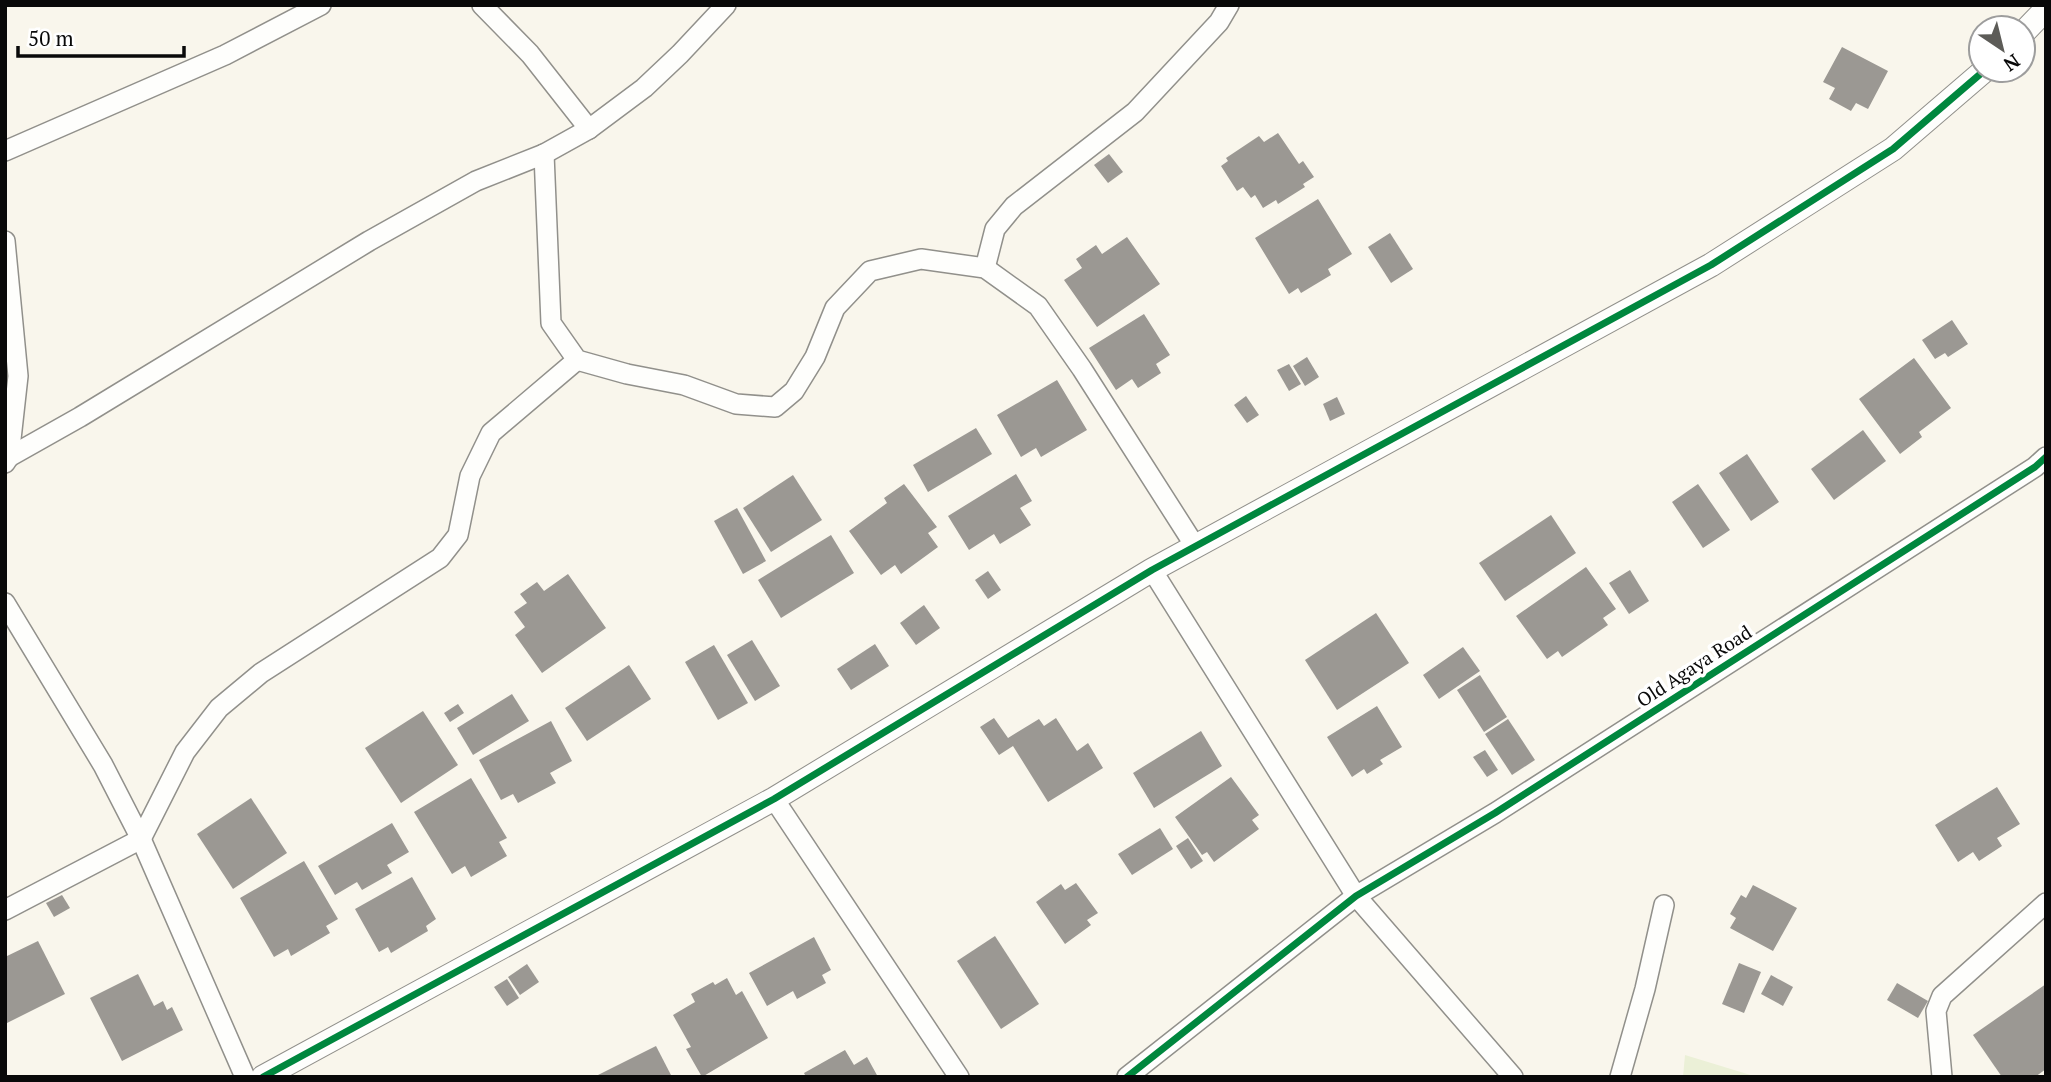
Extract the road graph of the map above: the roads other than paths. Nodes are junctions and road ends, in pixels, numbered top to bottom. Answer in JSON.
{"nodes":[{"id":1,"x":321,"y":5,"type":"edge"},
{"id":2,"x":482,"y":5,"type":"edge"},
{"id":3,"x":726,"y":5,"type":"edge"},
{"id":4,"x":1229,"y":5,"type":"edge"},
{"id":5,"x":1968,"y":84,"type":"edge"},
{"id":6,"x":589,"y":129,"type":"junction"},
{"id":7,"x":5,"y":151,"type":"edge"},
{"id":8,"x":544,"y":154,"type":"junction"},
{"id":9,"x":5,"y":241,"type":"edge"},
{"id":10,"x":985,"y":268,"type":"junction"},
{"id":11,"x":577,"y":360,"type":"junction"},
{"id":12,"x":7,"y":460,"type":"edge"},
{"id":13,"x":2042,"y":467,"type":"edge"},
{"id":14,"x":1195,"y":546,"type":"junction"},
{"id":15,"x":1152,"y":570,"type":"junction"},
{"id":16,"x":5,"y":603,"type":"edge"},
{"id":17,"x":774,"y":799,"type":"junction"},
{"id":18,"x":141,"y":839,"type":"junction"},
{"id":19,"x":1356,"y":896,"type":"junction"},
{"id":20,"x":2046,"y":902,"type":"edge"},
{"id":21,"x":1664,"y":905,"type":"dead end"},
{"id":22,"x":5,"y":910,"type":"edge"},
{"id":23,"x":245,"y":1077,"type":"edge"},
{"id":24,"x":262,"y":1077,"type":"edge"},
{"id":25,"x":959,"y":1077,"type":"edge"},
{"id":26,"x":1127,"y":1077,"type":"edge"},
{"id":27,"x":1513,"y":1077,"type":"edge"},
{"id":28,"x":1620,"y":1077,"type":"edge"},
{"id":29,"x":1942,"y":1077,"type":"edge"}],
"edges":[{"from":1,"to":7,"type":"street"},
{"from":2,"to":6,"type":"street"},
{"from":3,"to":6,"type":"street"},
{"from":4,"to":10,"type":"street"},
{"from":5,"to":14,"type":"street"},
{"from":6,"to":8,"type":"street"},
{"from":8,"to":11,"type":"street"},
{"from":8,"to":12,"type":"street"},
{"from":9,"to":12,"type":"street"},
{"from":10,"to":11,"type":"street"},
{"from":10,"to":14,"type":"street"},
{"from":11,"to":18,"type":"street"},
{"from":13,"to":19,"type":"street","name":"Old Agaya Road"},
{"from":14,"to":15,"type":"street"},
{"from":15,"to":17,"type":"street"},
{"from":15,"to":19,"type":"street"},
{"from":16,"to":18,"type":"street"},
{"from":17,"to":24,"type":"street"},
{"from":17,"to":25,"type":"street"},
{"from":18,"to":22,"type":"street"},
{"from":18,"to":23,"type":"street"},
{"from":19,"to":26,"type":"street","name":"Old Agaya Road"},
{"from":19,"to":27,"type":"street"},
{"from":20,"to":29,"type":"street"},
{"from":21,"to":28,"type":"street"}]}
